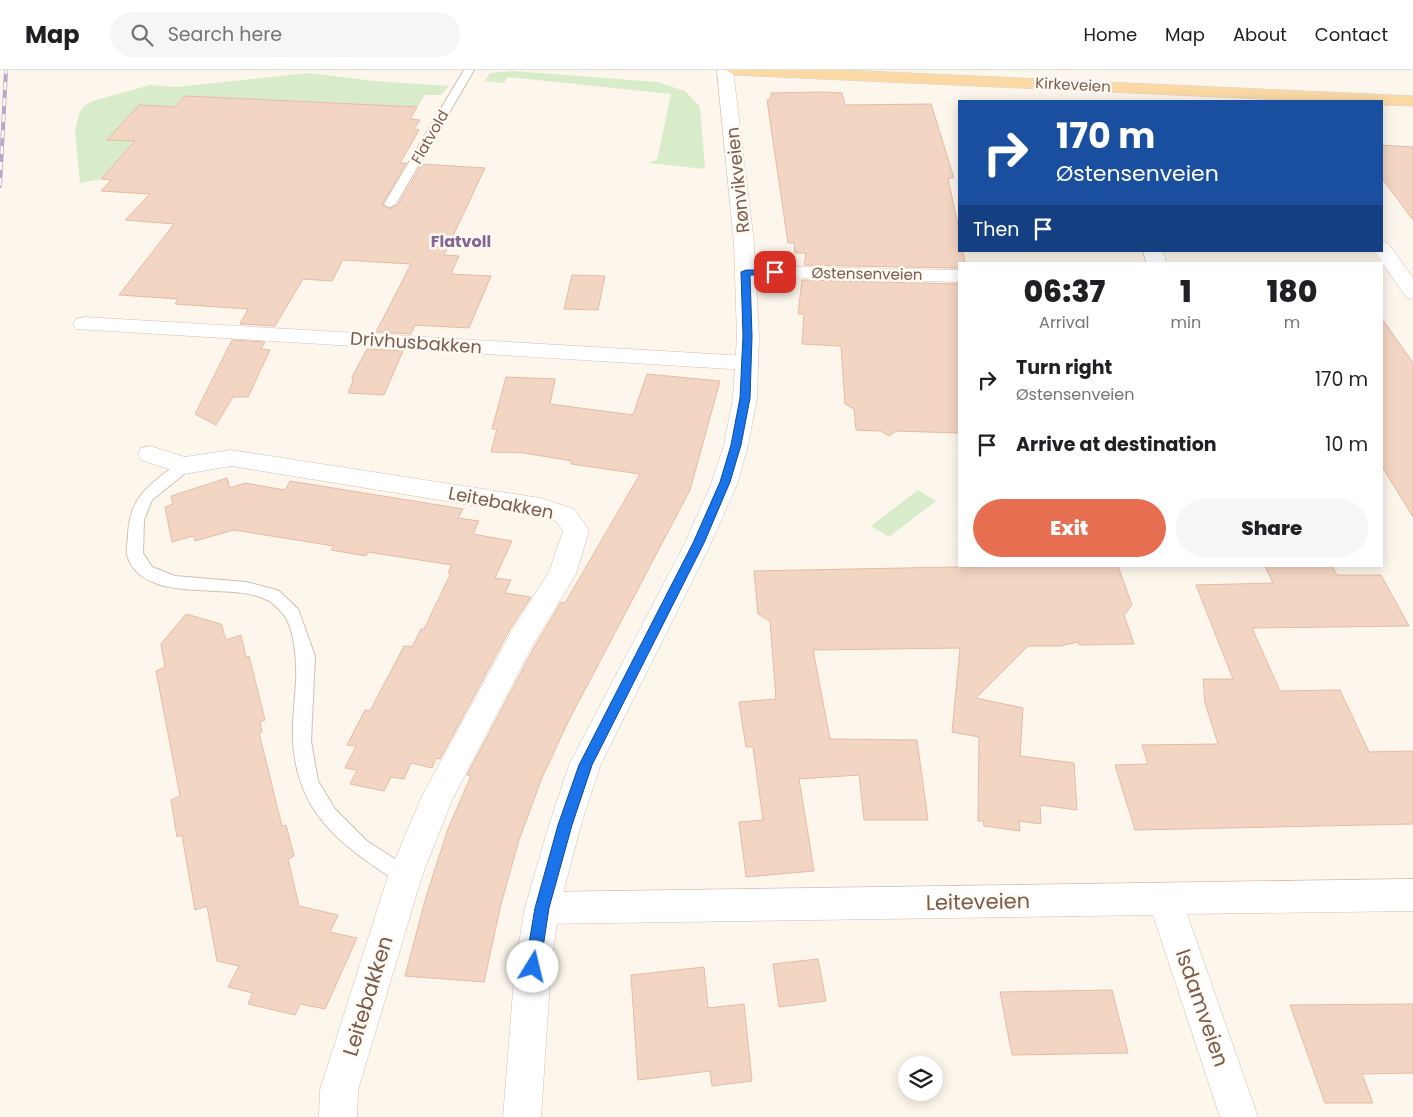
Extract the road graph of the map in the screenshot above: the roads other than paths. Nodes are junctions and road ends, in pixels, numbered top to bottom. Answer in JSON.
{"nodes":[{"id":1,"x":469,"y":70,"type":"edge"},
{"id":2,"x":725,"y":70,"type":"edge"},
{"id":3,"x":734,"y":70,"type":"edge"},
{"id":4,"x":1282,"y":98,"type":"edge"},
{"id":5,"x":1413,"y":100,"type":"edge"},
{"id":6,"x":390,"y":204,"type":"dead end"},
{"id":7,"x":1383,"y":250,"type":"edge"},
{"id":8,"x":746,"y":272,"type":"junction"},
{"id":9,"x":958,"y":276,"type":"edge"},
{"id":10,"x":1413,"y":293,"type":"edge"},
{"id":11,"x":84,"y":324,"type":"dead end"},
{"id":12,"x":747,"y":363,"type":"junction"},
{"id":13,"x":150,"y":454,"type":"dead end"},
{"id":14,"x":184,"y":466,"type":"junction"},
{"id":15,"x":406,"y":876,"type":"junction"},
{"id":16,"x":1413,"y":894,"type":"edge"},
{"id":17,"x":1165,"y":899,"type":"junction"},
{"id":18,"x":542,"y":908,"type":"junction"},
{"id":19,"x":338,"y":1117,"type":"edge"},
{"id":20,"x":522,"y":1117,"type":"edge"},
{"id":21,"x":1239,"y":1117,"type":"edge"}],
"edges":[{"from":1,"to":6,"type":"lane","name":"Flatvold"},
{"from":2,"to":8,"type":"street","name":"Rønvikveien"},
{"from":3,"to":4,"type":"main road","name":"Kirkeveien"},
{"from":4,"to":5,"type":"main road","name":"Kirkeveien"},
{"from":7,"to":10,"type":"street"},
{"from":8,"to":9,"type":"street","name":"Østensenveien"},
{"from":8,"to":12,"type":"street","name":"Rønvikveien"},
{"from":11,"to":12,"type":"street","name":"Drivhusbakken"},
{"from":12,"to":18,"type":"street","name":"Rønvikveien"},
{"from":13,"to":14,"type":"street","name":"Leitebakken"},
{"from":14,"to":15,"type":"lane","name":"Leitebakken"},
{"from":14,"to":15,"type":"street","name":"Leitebakken"},
{"from":15,"to":19,"type":"street","name":"Leitebakken"},
{"from":16,"to":17,"type":"street","name":"Leiteveien"},
{"from":17,"to":18,"type":"street","name":"Leiteveien"},
{"from":17,"to":21,"type":"street","name":"Isdamveien"},
{"from":18,"to":20,"type":"street","name":"Rønvikveien"}]}
